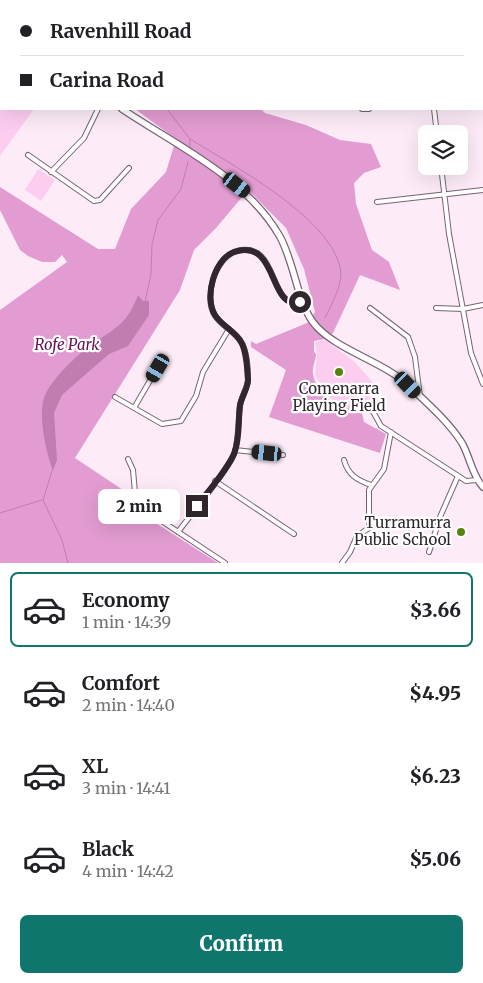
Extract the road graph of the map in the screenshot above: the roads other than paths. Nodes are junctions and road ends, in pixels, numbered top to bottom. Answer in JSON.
{"nodes":[{"id":1,"x":98,"y":110,"type":"edge"},
{"id":2,"x":124,"y":110,"type":"edge"},
{"id":3,"x":434,"y":110,"type":"edge"},
{"id":4,"x":435,"y":125,"type":"edge"},
{"id":5,"x":28,"y":155,"type":"dead end"},
{"id":6,"x":129,"y":168,"type":"dead end"},
{"id":7,"x":51,"y":172,"type":"junction"},
{"id":8,"x":441,"y":175,"type":"edge"},
{"id":9,"x":483,"y":190,"type":"edge"},
{"id":10,"x":444,"y":194,"type":"junction"},
{"id":11,"x":377,"y":202,"type":"dead end"},
{"id":12,"x":303,"y":302,"type":"junction"},
{"id":13,"x":483,"y":305,"type":"edge"},
{"id":14,"x":370,"y":308,"type":"dead end"},
{"id":15,"x":436,"y":308,"type":"dead end"},
{"id":16,"x":463,"y":309,"type":"junction"},
{"id":17,"x":229,"y":329,"type":"junction"},
{"id":18,"x":162,"y":360,"type":"dead end"},
{"id":19,"x":483,"y":384,"type":"edge"},
{"id":20,"x":115,"y":397,"type":"dead end"},
{"id":21,"x":420,"y":397,"type":"junction"},
{"id":22,"x":134,"y":408,"type":"junction"},
{"id":23,"x":372,"y":410,"type":"dead end"},
{"id":24,"x":391,"y":432,"type":"junction"},
{"id":25,"x":235,"y":450,"type":"junction"},
{"id":26,"x":282,"y":455,"type":"dead end"},
{"id":27,"x":128,"y":459,"type":"dead end"},
{"id":28,"x":344,"y":460,"type":"dead end"},
{"id":29,"x":458,"y":476,"type":"junction"},
{"id":30,"x":477,"y":480,"type":"junction"},
{"id":31,"x":215,"y":481,"type":"junction"},
{"id":32,"x":371,"y":485,"type":"junction"},
{"id":33,"x":483,"y":487,"type":"edge"},
{"id":34,"x":178,"y":532,"type":"junction"},
{"id":35,"x":294,"y":534,"type":"dead end"},
{"id":36,"x":429,"y":552,"type":"dead end"},
{"id":37,"x":225,"y":563,"type":"edge"},
{"id":38,"x":342,"y":563,"type":"edge"}],
"edges":[{"from":1,"to":7,"type":"street"},
{"from":2,"to":12,"type":"main road"},
{"from":3,"to":4,"type":"street"},
{"from":5,"to":7,"type":"street"},
{"from":6,"to":7,"type":"street"},
{"from":8,"to":10,"type":"street"},
{"from":9,"to":10,"type":"street"},
{"from":10,"to":11,"type":"street"},
{"from":10,"to":16,"type":"street"},
{"from":12,"to":17,"type":"street"},
{"from":12,"to":21,"type":"main road"},
{"from":13,"to":16,"type":"street"},
{"from":14,"to":21,"type":"street"},
{"from":15,"to":16,"type":"street"},
{"from":16,"to":19,"type":"street"},
{"from":17,"to":22,"type":"street"},
{"from":17,"to":25,"type":"street"},
{"from":18,"to":22,"type":"street"},
{"from":20,"to":22,"type":"street"},
{"from":21,"to":30,"type":"main road"},
{"from":23,"to":24,"type":"street"},
{"from":24,"to":29,"type":"street"},
{"from":24,"to":32,"type":"street"},
{"from":25,"to":26,"type":"street"},
{"from":25,"to":31,"type":"street"},
{"from":27,"to":34,"type":"street"},
{"from":28,"to":32,"type":"street"},
{"from":29,"to":30,"type":"street"},
{"from":29,"to":36,"type":"street"},
{"from":30,"to":33,"type":"main road"},
{"from":31,"to":34,"type":"street"},
{"from":31,"to":35,"type":"street"},
{"from":32,"to":38,"type":"street"},
{"from":34,"to":37,"type":"street"}]}
